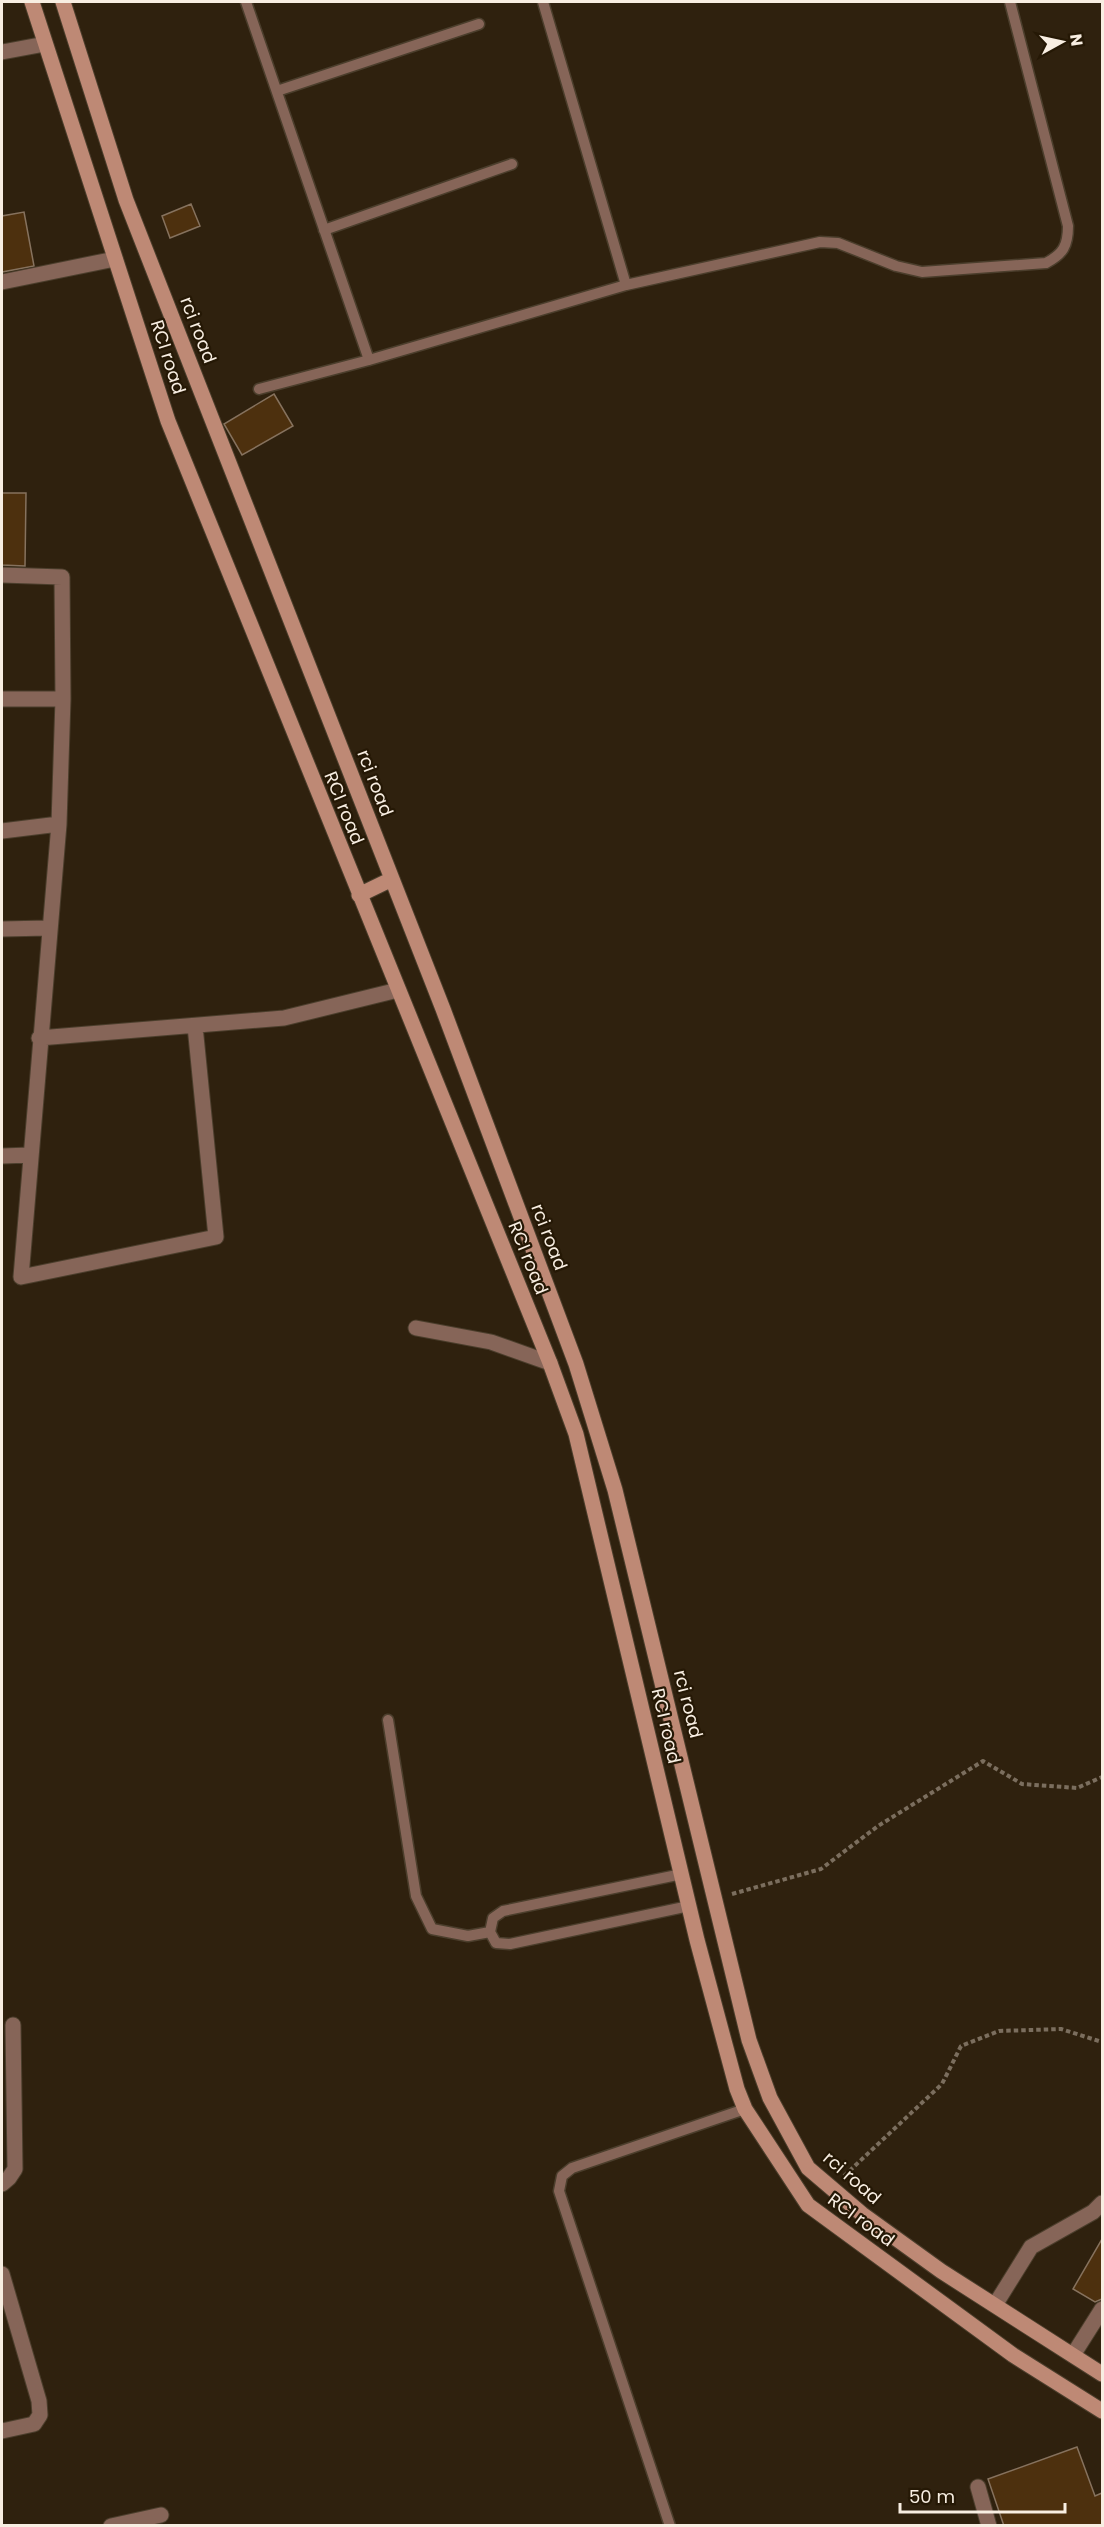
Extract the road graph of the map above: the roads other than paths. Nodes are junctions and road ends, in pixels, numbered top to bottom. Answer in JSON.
{"nodes":[{"id":1,"x":32,"y":2,"type":"edge"},
{"id":2,"x":63,"y":2,"type":"edge"},
{"id":3,"x":246,"y":2,"type":"edge"},
{"id":4,"x":543,"y":2,"type":"edge"},
{"id":5,"x":1010,"y":2,"type":"edge"},
{"id":6,"x":479,"y":24,"type":"dead end"},
{"id":7,"x":45,"y":44,"type":"junction"},
{"id":8,"x":2,"y":52,"type":"edge"},
{"id":9,"x":277,"y":91,"type":"junction"},
{"id":10,"x":512,"y":164,"type":"dead end"},
{"id":11,"x":324,"y":230,"type":"junction"},
{"id":12,"x":115,"y":259,"type":"junction"},
{"id":13,"x":2,"y":282,"type":"edge"},
{"id":14,"x":626,"y":285,"type":"junction"},
{"id":15,"x":369,"y":360,"type":"junction"},
{"id":16,"x":259,"y":389,"type":"dead end"},
{"id":17,"x":2,"y":574,"type":"edge"},
{"id":18,"x":2,"y":699,"type":"edge"},
{"id":19,"x":63,"y":699,"type":"junction"},
{"id":20,"x":59,"y":824,"type":"junction"},
{"id":21,"x":2,"y":831,"type":"edge"},
{"id":22,"x":392,"y":879,"type":"junction"},
{"id":23,"x":359,"y":895,"type":"junction"},
{"id":24,"x":48,"y":928,"type":"junction"},
{"id":25,"x":2,"y":929,"type":"edge"},
{"id":26,"x":398,"y":990,"type":"junction"},
{"id":27,"x":195,"y":1026,"type":"junction"},
{"id":28,"x":39,"y":1038,"type":"junction"},
{"id":29,"x":30,"y":1155,"type":"junction"},
{"id":30,"x":2,"y":1156,"type":"edge"},
{"id":31,"x":416,"y":1328,"type":"dead end"},
{"id":32,"x":550,"y":1363,"type":"junction"},
{"id":33,"x":660,"y":1672,"type":"junction"},
{"id":34,"x":634,"y":1677,"type":"junction"},
{"id":35,"x":388,"y":1720,"type":"dead end"},
{"id":36,"x":681,"y":1874,"type":"junction"},
{"id":37,"x":689,"y":1906,"type":"junction"},
{"id":38,"x":490,"y":1932,"type":"junction"},
{"id":39,"x":13,"y":2025,"type":"dead end"},
{"id":40,"x":745,"y":2109,"type":"junction"},
{"id":41,"x":2,"y":2184,"type":"edge"},
{"id":42,"x":1102,"y":2203,"type":"edge"},
{"id":43,"x":2,"y":2274,"type":"edge"},
{"id":44,"x":995,"y":2306,"type":"junction"},
{"id":45,"x":1102,"y":2309,"type":"edge"},
{"id":46,"x":1073,"y":2355,"type":"junction"},
{"id":47,"x":1102,"y":2374,"type":"edge"},
{"id":48,"x":1102,"y":2411,"type":"edge"},
{"id":49,"x":2,"y":2431,"type":"edge"},
{"id":50,"x":978,"y":2487,"type":"dead end"},
{"id":51,"x":161,"y":2515,"type":"dead end"},
{"id":52,"x":111,"y":2526,"type":"edge"},
{"id":53,"x":670,"y":2526,"type":"edge"},
{"id":54,"x":989,"y":2526,"type":"edge"}],
"edges":[{"from":1,"to":7,"type":"main road","name":"RCI road"},
{"from":2,"to":22,"type":"main road","name":"rci road"},
{"from":3,"to":9,"type":"lane"},
{"from":4,"to":14,"type":"lane"},
{"from":5,"to":14,"type":"lane"},
{"from":6,"to":9,"type":"lane"},
{"from":7,"to":8,"type":"street"},
{"from":7,"to":12,"type":"main road","name":"RCI road"},
{"from":9,"to":11,"type":"lane"},
{"from":10,"to":11,"type":"lane"},
{"from":11,"to":15,"type":"lane"},
{"from":12,"to":13,"type":"street"},
{"from":12,"to":23,"type":"main road","name":"RCI road"},
{"from":14,"to":15,"type":"lane"},
{"from":15,"to":16,"type":"lane"},
{"from":17,"to":19,"type":"street"},
{"from":18,"to":19,"type":"street"},
{"from":19,"to":20,"type":"street"},
{"from":20,"to":21,"type":"street"},
{"from":20,"to":24,"type":"street"},
{"from":22,"to":23,"type":"main road"},
{"from":22,"to":33,"type":"main road","name":"rci road"},
{"from":23,"to":26,"type":"main road","name":"RCI road"},
{"from":24,"to":25,"type":"street"},
{"from":24,"to":28,"type":"street"},
{"from":26,"to":27,"type":"street"},
{"from":26,"to":32,"type":"main road","name":"RCI road"},
{"from":27,"to":28,"type":"street"},
{"from":27,"to":29,"type":"street"},
{"from":28,"to":29,"type":"street"},
{"from":29,"to":30,"type":"street"},
{"from":31,"to":32,"type":"street"},
{"from":32,"to":34,"type":"main road","name":"RCI road"},
{"from":33,"to":34,"type":"main road"},
{"from":33,"to":44,"type":"main road","name":"rci road"},
{"from":34,"to":36,"type":"main road","name":"RCI road"},
{"from":35,"to":38,"type":"lane"},
{"from":36,"to":37,"type":"main road","name":"RCI road"},
{"from":36,"to":38,"type":"lane"},
{"from":37,"to":38,"type":"lane"},
{"from":37,"to":40,"type":"main road","name":"RCI road"},
{"from":39,"to":41,"type":"street"},
{"from":40,"to":48,"type":"main road","name":"RCI road"},
{"from":40,"to":53,"type":"lane"},
{"from":42,"to":44,"type":"street"},
{"from":43,"to":49,"type":"street"},
{"from":44,"to":46,"type":"main road","name":"rci road"},
{"from":45,"to":46,"type":"street"},
{"from":46,"to":47,"type":"main road","name":"rci road"},
{"from":50,"to":54,"type":"street"},
{"from":51,"to":52,"type":"street"}]}
